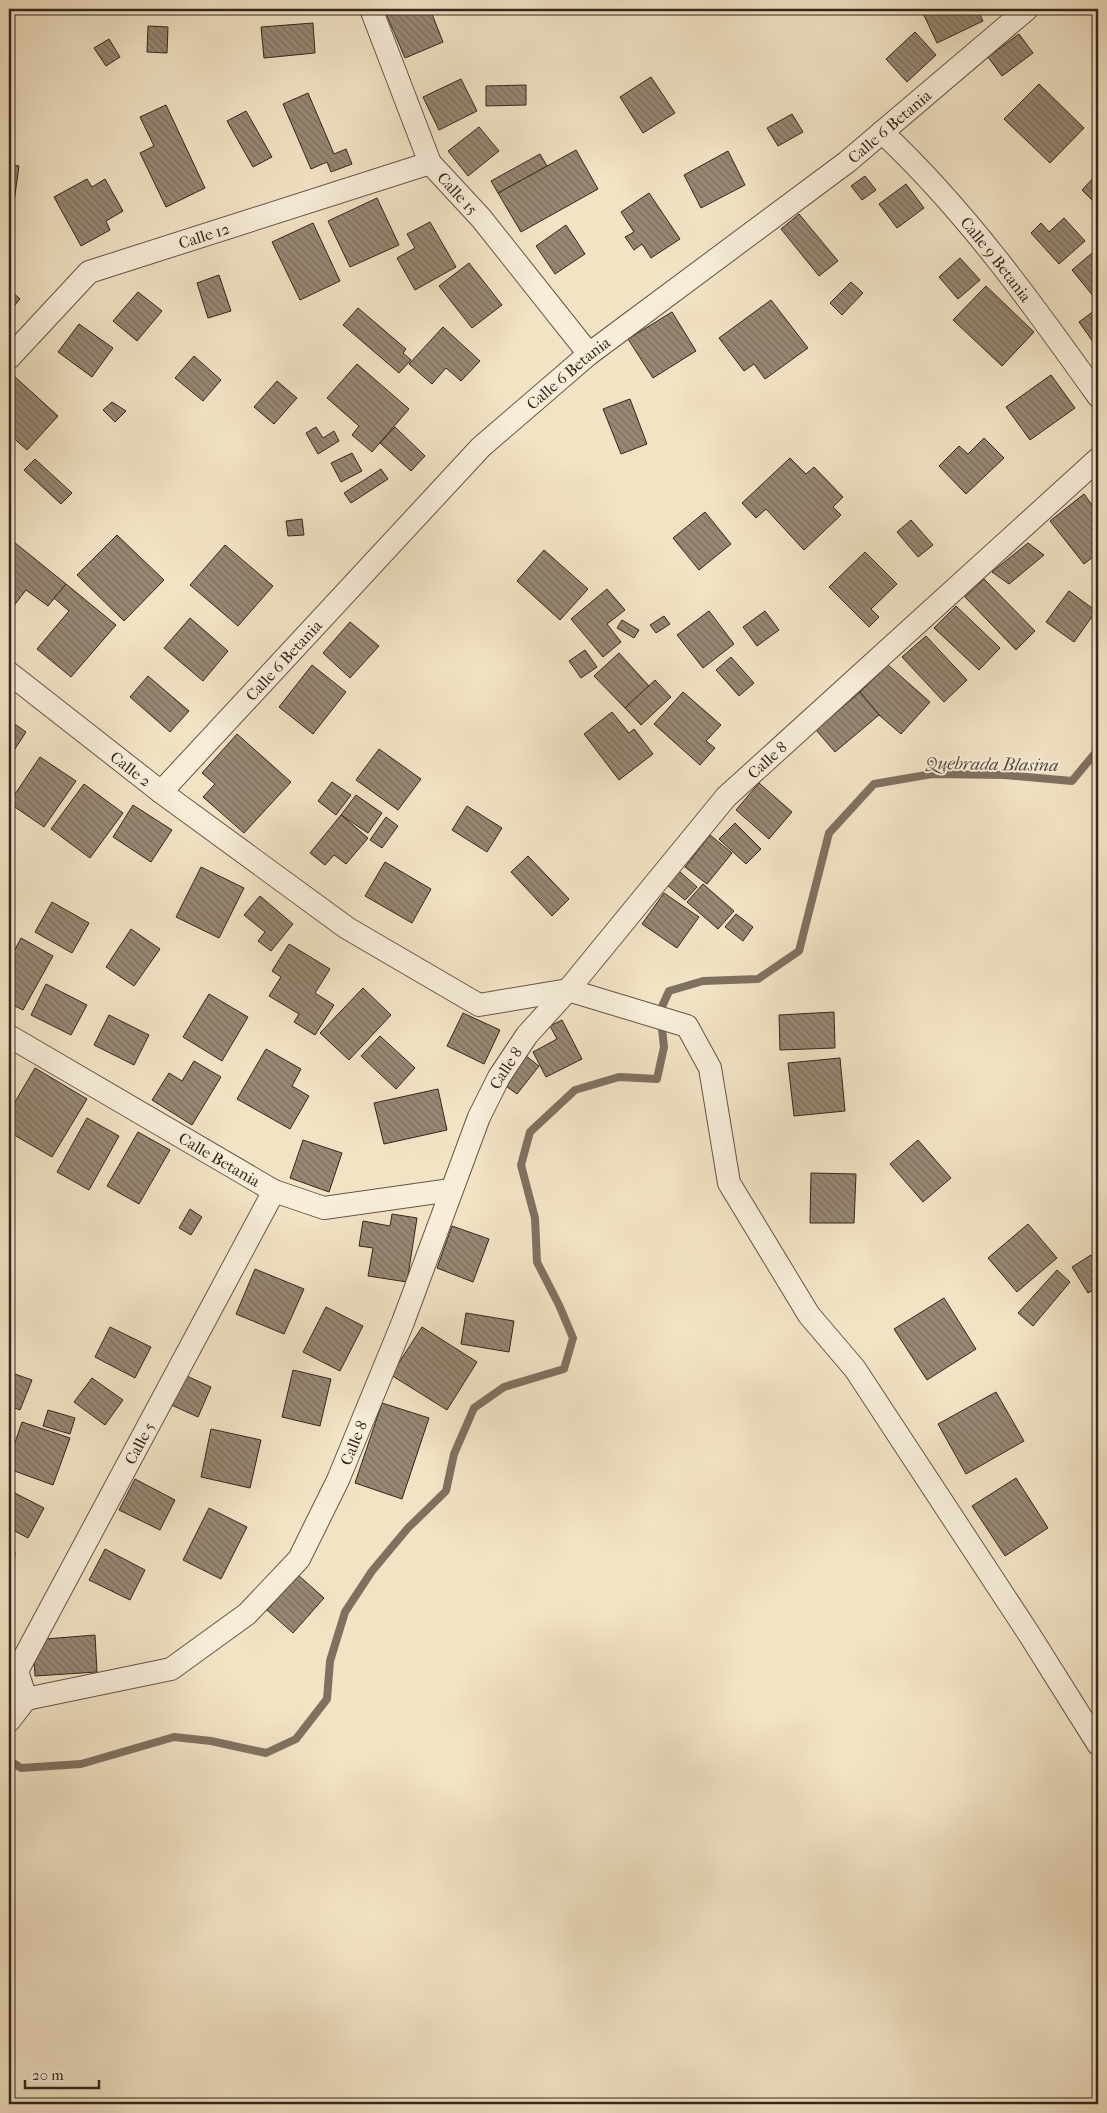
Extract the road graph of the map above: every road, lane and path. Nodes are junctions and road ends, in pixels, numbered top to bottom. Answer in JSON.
{"nodes":[{"id":1,"x":371,"y":9,"type":"edge"},
{"id":2,"x":1026,"y":9,"type":"edge"},
{"id":3,"x":882,"y":132,"type":"junction"},
{"id":4,"x":430,"y":163,"type":"junction"},
{"id":5,"x":589,"y":354,"type":"junction"},
{"id":6,"x":9,"y":358,"type":"edge"},
{"id":7,"x":1098,"y":396,"type":"edge"},
{"id":8,"x":1098,"y":459,"type":"edge"},
{"id":9,"x":9,"y":673,"type":"edge"},
{"id":10,"x":161,"y":792,"type":"junction"},
{"id":11,"x":568,"y":990,"type":"junction"},
{"id":12,"x":9,"y":1036,"type":"edge"},
{"id":13,"x":451,"y":1190,"type":"junction"},
{"id":14,"x":274,"y":1191,"type":"junction"},
{"id":15,"x":13,"y":1670,"type":"edge"},
{"id":16,"x":26,"y":1699,"type":"junction"},
{"id":17,"x":9,"y":1720,"type":"edge"},
{"id":18,"x":1098,"y":1744,"type":"edge"}],
"edges":[{"from":1,"to":4,"type":"street","name":"Calle 15"},
{"from":2,"to":3,"type":"street","name":"Calle 6 Betania"},
{"from":3,"to":5,"type":"street","name":"Calle 6 Betania"},
{"from":3,"to":7,"type":"street","name":"Calle 9 Betania"},
{"from":4,"to":5,"type":"street","name":"Calle 15"},
{"from":4,"to":6,"type":"street","name":"Calle 12"},
{"from":5,"to":10,"type":"street","name":"Calle 6 Betania"},
{"from":8,"to":11,"type":"street","name":"Calle 8"},
{"from":9,"to":10,"type":"street","name":"Calle 2"},
{"from":10,"to":11,"type":"street","name":"Calle 2"},
{"from":11,"to":13,"type":"street","name":"Calle 8"},
{"from":11,"to":18,"type":"street"},
{"from":12,"to":14,"type":"street","name":"Calle Betania"},
{"from":13,"to":14,"type":"street","name":"Calle Betania"},
{"from":13,"to":16,"type":"street","name":"Calle 8"},
{"from":14,"to":15,"type":"street","name":"Calle 5"},
{"from":15,"to":16,"type":"street","name":"Calle 5"},
{"from":16,"to":17,"type":"street"}]}
